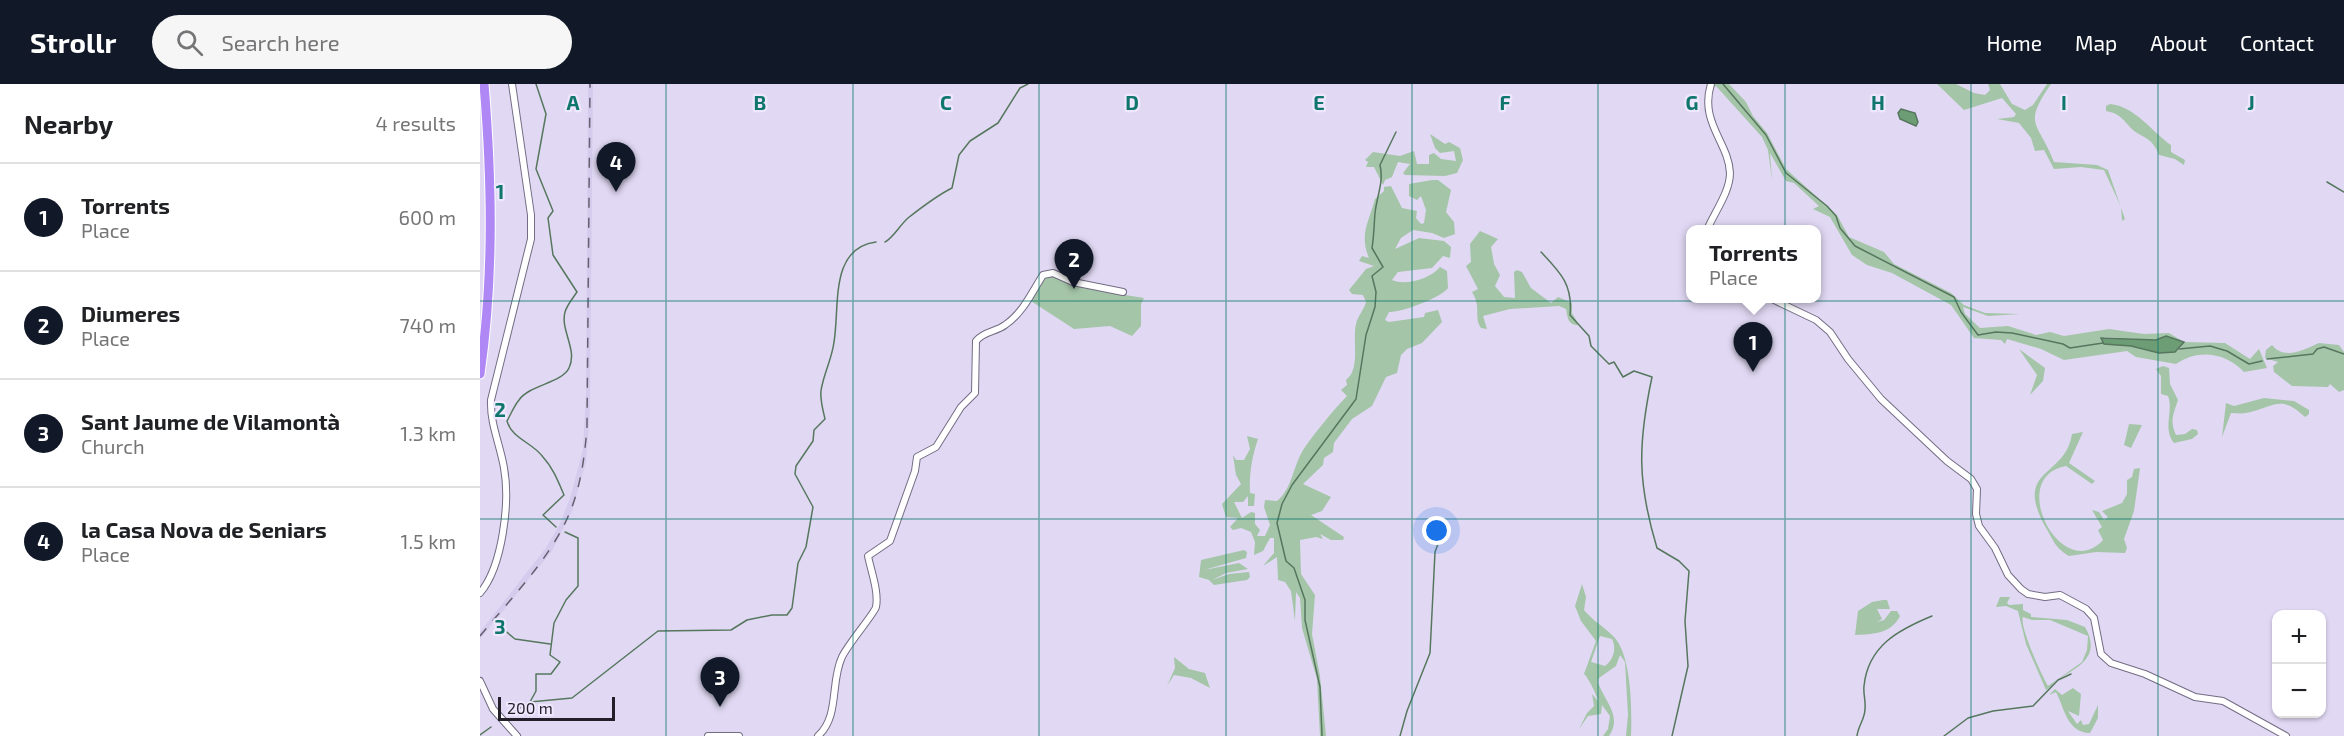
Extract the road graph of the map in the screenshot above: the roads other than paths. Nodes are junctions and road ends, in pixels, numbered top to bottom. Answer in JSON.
{"nodes":[{"id":1,"x":484,"y":84,"type":"edge"},
{"id":2,"x":512,"y":84,"type":"edge"},
{"id":3,"x":1711,"y":84,"type":"edge"},
{"id":4,"x":1709,"y":225,"type":"edge"},
{"id":5,"x":1123,"y":292,"type":"dead end"},
{"id":6,"x":1780,"y":303,"type":"edge"},
{"id":7,"x":480,"y":371,"type":"edge"},
{"id":8,"x":480,"y":593,"type":"edge"},
{"id":9,"x":480,"y":681,"type":"edge"},
{"id":10,"x":517,"y":736,"type":"edge"},
{"id":11,"x":708,"y":736,"type":"edge"},
{"id":12,"x":739,"y":736,"type":"edge"},
{"id":13,"x":818,"y":736,"type":"edge"},
{"id":14,"x":2286,"y":736,"type":"edge"}],
"edges":[{"from":1,"to":7,"type":"highway"},
{"from":2,"to":8,"type":"street"},
{"from":3,"to":4,"type":"street"},
{"from":5,"to":13,"type":"street"},
{"from":6,"to":14,"type":"street"},
{"from":9,"to":10,"type":"street"},
{"from":11,"to":12,"type":"street"}]}
